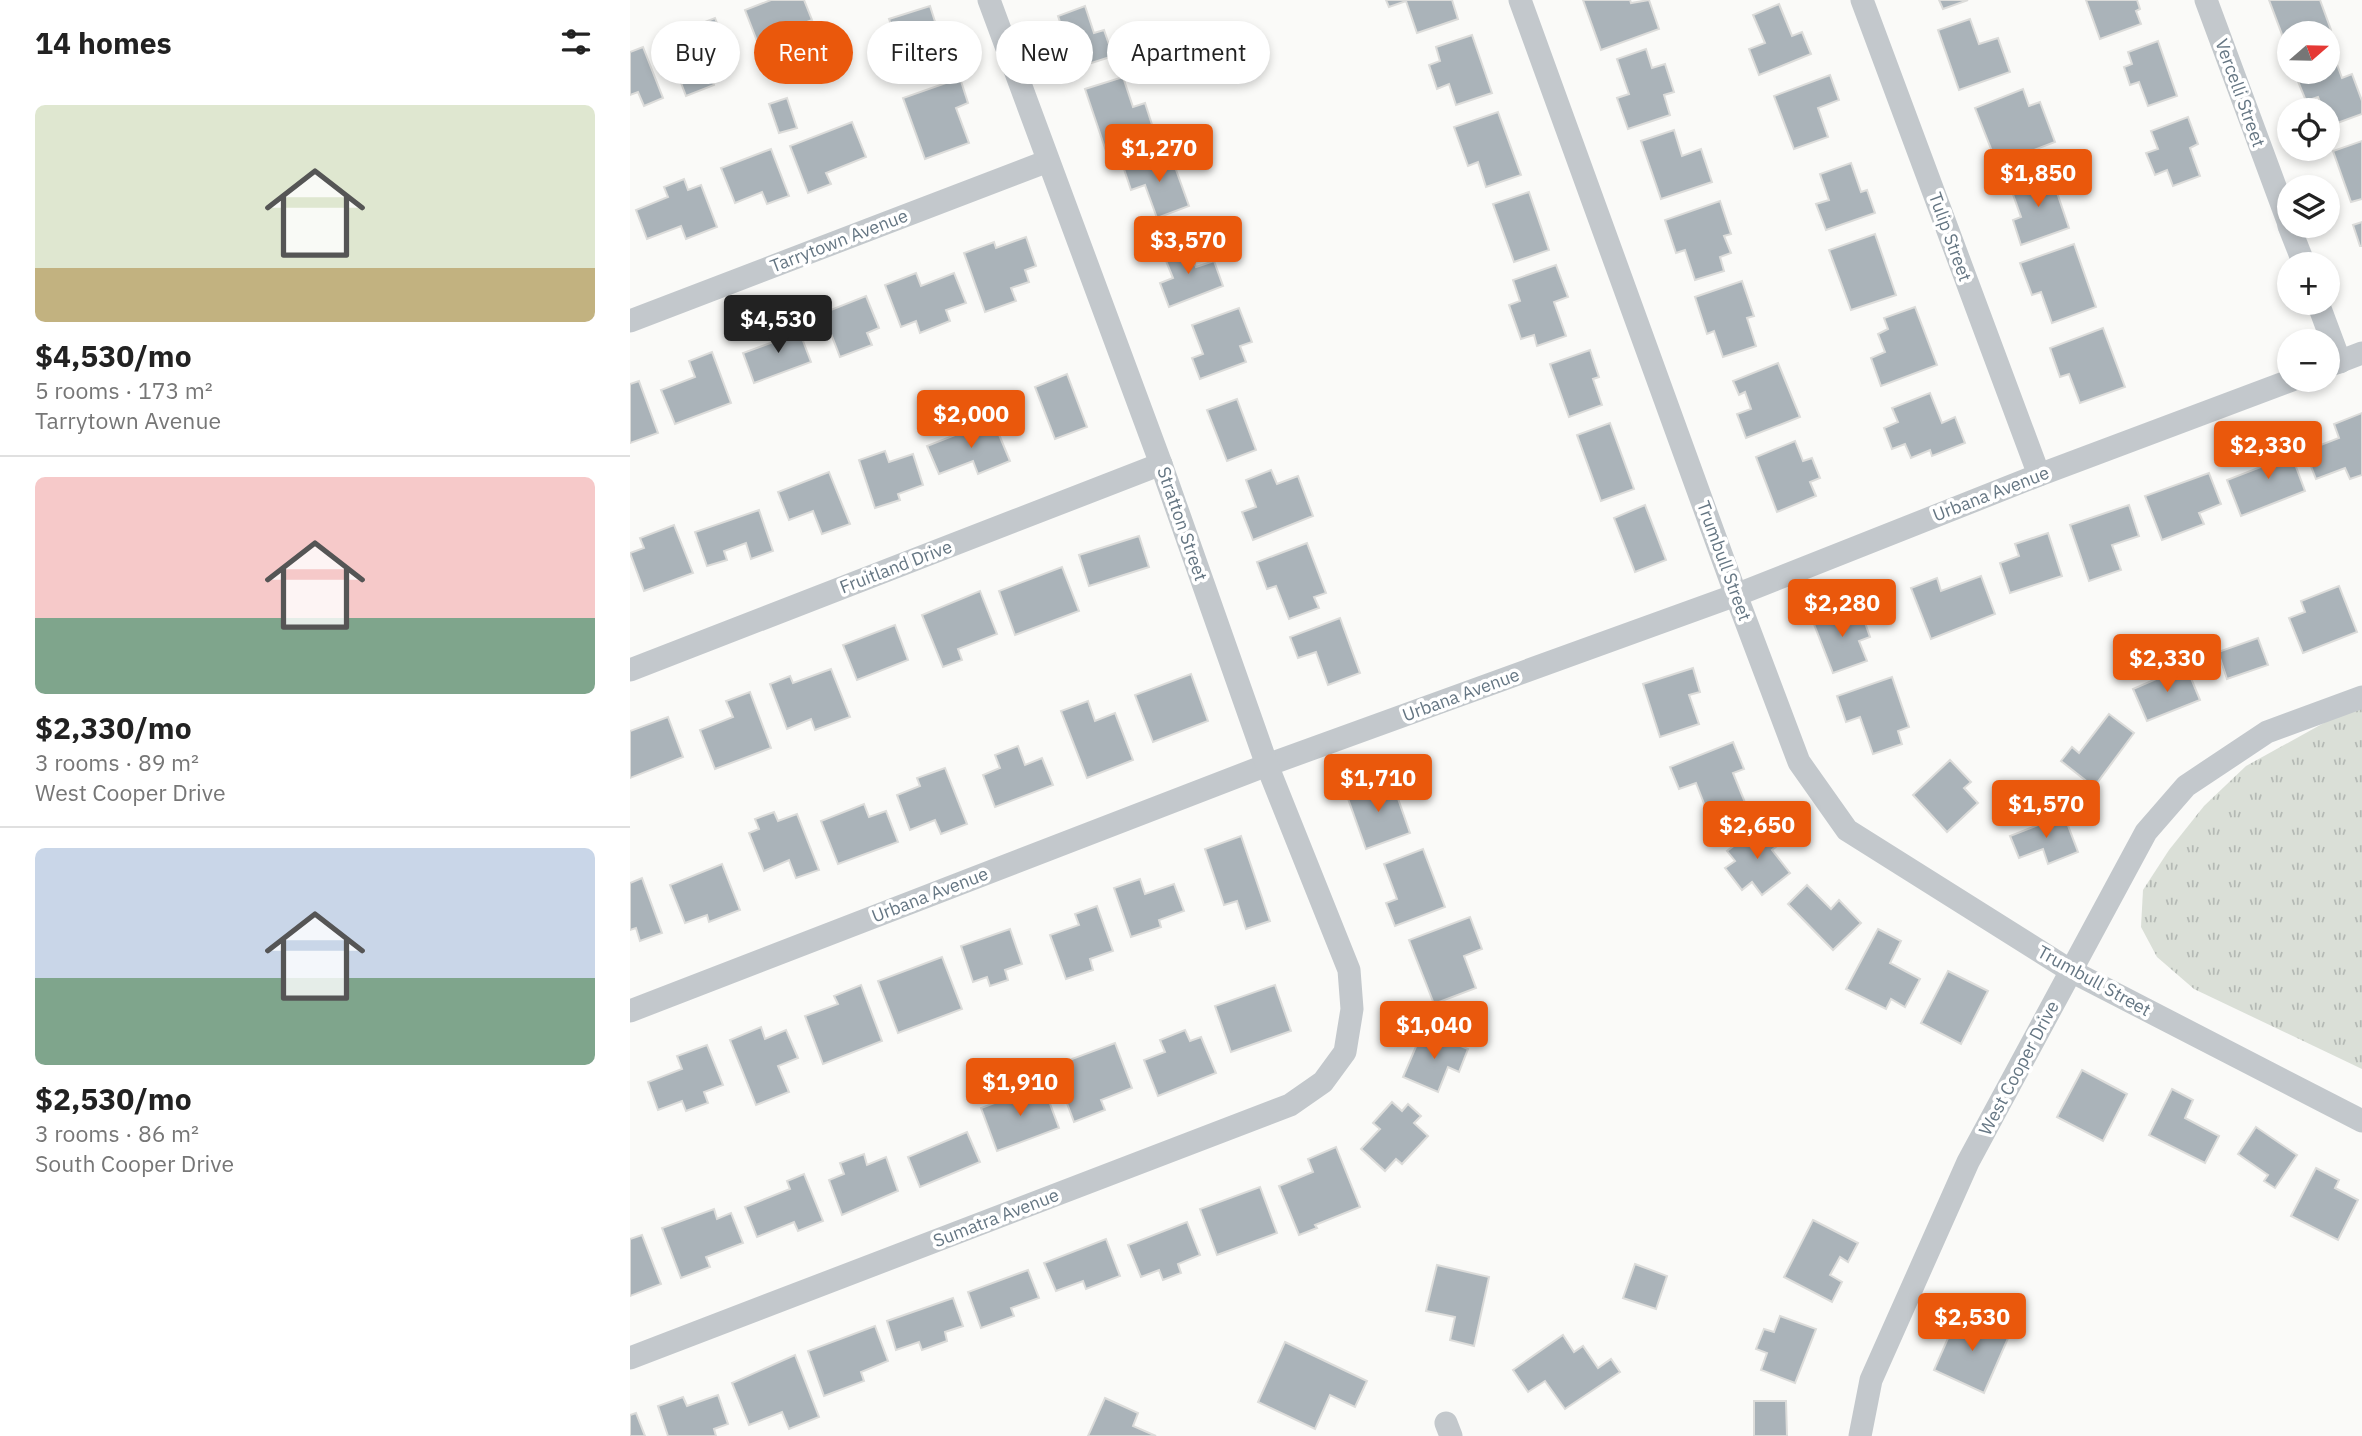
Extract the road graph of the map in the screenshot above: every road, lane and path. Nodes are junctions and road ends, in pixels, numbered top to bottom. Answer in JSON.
{"nodes":[{"id":1,"x":989,"y":0,"type":"edge"},
{"id":2,"x":1520,"y":0,"type":"edge"},
{"id":3,"x":1862,"y":0,"type":"edge"},
{"id":4,"x":2206,"y":0,"type":"edge"},
{"id":5,"x":1048,"y":161,"type":"junction"},
{"id":6,"x":2277,"y":192,"type":"edge"},
{"id":7,"x":630,"y":321,"type":"edge"},
{"id":8,"x":2362,"y":353,"type":"edge"},
{"id":9,"x":2340,"y":362,"type":"edge"},
{"id":10,"x":2277,"y":386,"type":"edge"},
{"id":11,"x":1161,"y":464,"type":"junction"},
{"id":12,"x":2039,"y":475,"type":"junction"},
{"id":13,"x":1736,"y":595,"type":"junction"},
{"id":14,"x":630,"y":670,"type":"edge"},
{"id":15,"x":2362,"y":697,"type":"edge"},
{"id":16,"x":1267,"y":765,"type":"junction"},
{"id":17,"x":2071,"y":971,"type":"junction"},
{"id":18,"x":630,"y":1011,"type":"edge"},
{"id":19,"x":1345,"y":1052,"type":"joint"},
{"id":20,"x":2362,"y":1121,"type":"edge"},
{"id":21,"x":630,"y":1359,"type":"edge"},
{"id":22,"x":1860,"y":1436,"type":"edge"}],
"edges":[{"from":1,"to":5,"type":"street","name":"Stratton Street"},
{"from":2,"to":13,"type":"street","name":"Trumbull Street"},
{"from":3,"to":12,"type":"street","name":"Tulip Street"},
{"from":4,"to":6,"type":"street","name":"Vercelli Street"},
{"from":5,"to":7,"type":"street","name":"Tarrytown Avenue"},
{"from":5,"to":11,"type":"street","name":"Stratton Street"},
{"from":8,"to":9,"type":"street"},
{"from":10,"to":12,"type":"street","name":"Urbana Avenue"},
{"from":11,"to":14,"type":"street","name":"Fruitland Drive"},
{"from":11,"to":16,"type":"street","name":"Stratton Street"},
{"from":12,"to":13,"type":"street","name":"Urbana Avenue"},
{"from":13,"to":16,"type":"street","name":"Urbana Avenue"},
{"from":13,"to":17,"type":"street","name":"Trumbull Street"},
{"from":15,"to":17,"type":"street","name":"West Cooper Drive"},
{"from":16,"to":18,"type":"street","name":"Urbana Avenue"},
{"from":16,"to":19,"type":"street","name":"Stratton Street"},
{"from":17,"to":20,"type":"street","name":"Trumbull Street"},
{"from":17,"to":22,"type":"street","name":"West Cooper Drive"},
{"from":19,"to":21,"type":"street","name":"Sumatra Avenue"}]}
